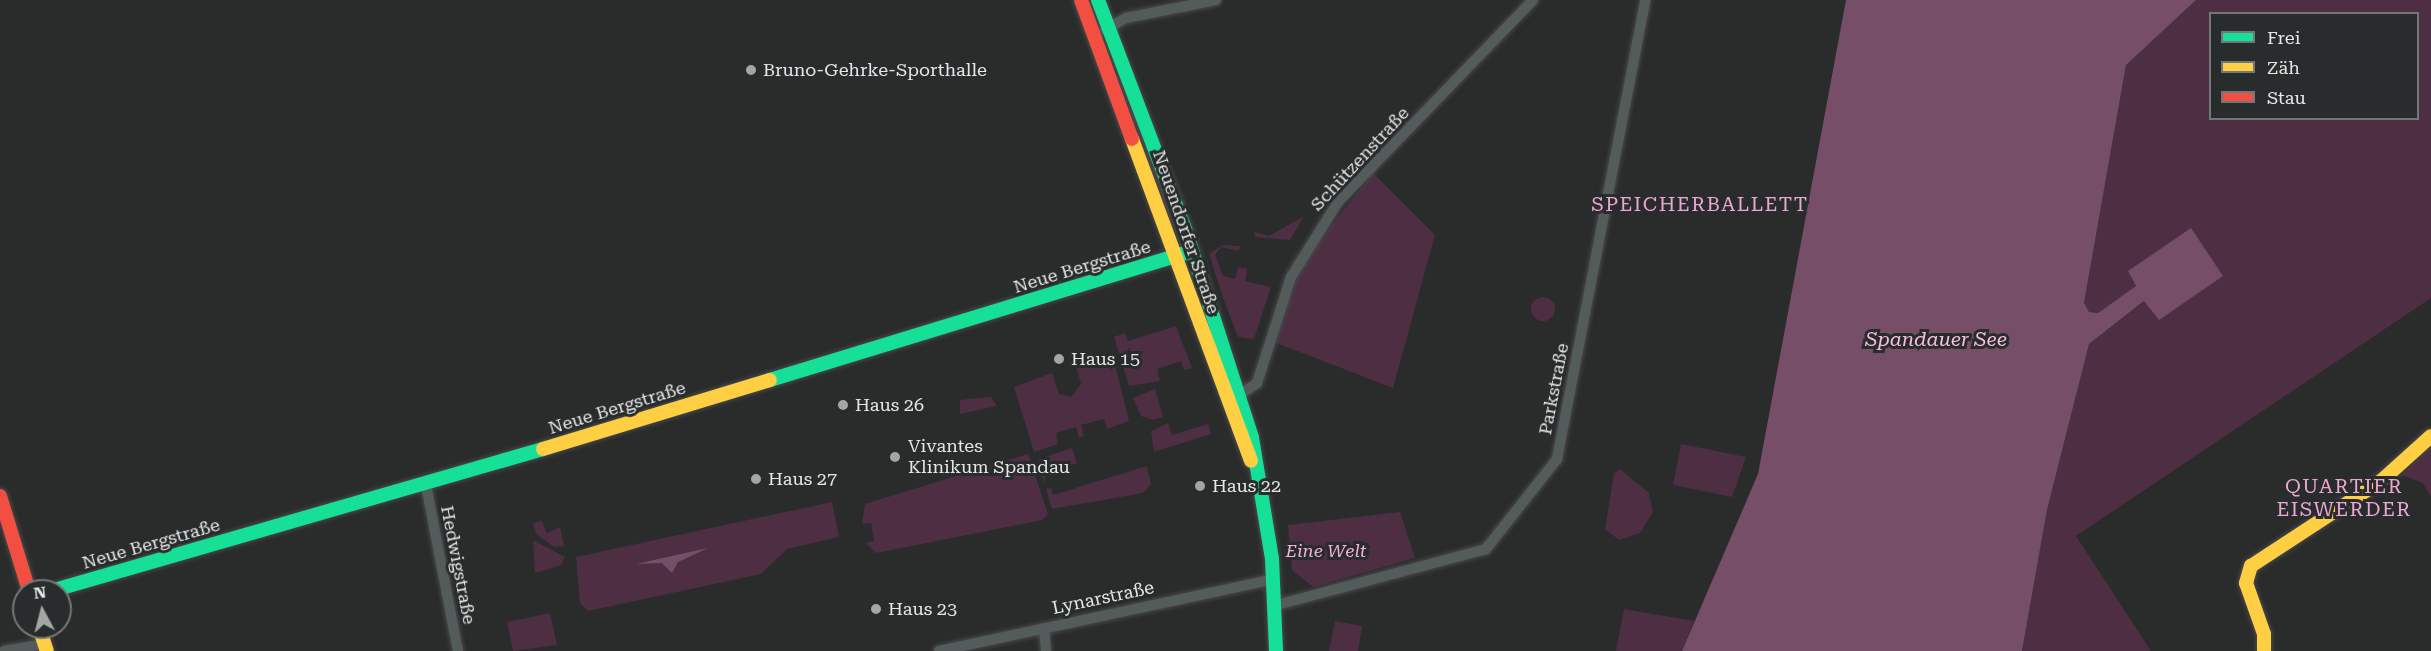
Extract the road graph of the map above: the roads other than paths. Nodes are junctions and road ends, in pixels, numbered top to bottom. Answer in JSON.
{"nodes":[{"id":1,"x":1081,"y":0,"type":"edge"},
{"id":2,"x":1098,"y":0,"type":"edge"},
{"id":3,"x":1216,"y":0,"type":"edge"},
{"id":4,"x":1533,"y":0,"type":"edge"},
{"id":5,"x":1645,"y":0,"type":"edge"},
{"id":6,"x":1108,"y":26,"type":"junction"},
{"id":7,"x":1098,"y":38,"type":"junction"},
{"id":8,"x":1192,"y":251,"type":"junction"},
{"id":9,"x":1176,"y":256,"type":"junction"},
{"id":10,"x":1232,"y":399,"type":"junction"},
{"id":11,"x":2431,"y":436,"type":"edge"},
{"id":12,"x":426,"y":485,"type":"junction"},
{"id":13,"x":0,"y":496,"type":"edge"},
{"id":14,"x":25,"y":579,"type":"edge"},
{"id":15,"x":1274,"y":579,"type":"junction"},
{"id":16,"x":72,"y":585,"type":"edge"},
{"id":17,"x":1277,"y":605,"type":"junction"},
{"id":18,"x":1044,"y":628,"type":"junction"},
{"id":19,"x":46,"y":648,"type":"edge"},
{"id":20,"x":4,"y":651,"type":"edge"},
{"id":21,"x":458,"y":651,"type":"edge"},
{"id":22,"x":939,"y":651,"type":"edge"},
{"id":23,"x":1046,"y":651,"type":"edge"},
{"id":24,"x":1276,"y":651,"type":"edge"},
{"id":25,"x":2264,"y":651,"type":"edge"}],
"edges":[{"from":1,"to":7,"type":"street","name":"Neuendorfer Straße"},
{"from":2,"to":6,"type":"street","name":"Neuendorfer Straße"},
{"from":3,"to":6,"type":"street"},
{"from":4,"to":10,"type":"street","name":"Schützenstraße"},
{"from":5,"to":17,"type":"street","name":"Parkstraße"},
{"from":6,"to":7,"type":"street"},
{"from":6,"to":8,"type":"street","name":"Neuendorfer Straße"},
{"from":7,"to":9,"type":"street","name":"Neuendorfer Straße"},
{"from":8,"to":9,"type":"street","name":"Neue Bergstraße"},
{"from":8,"to":10,"type":"street","name":"Neuendorfer Straße"},
{"from":9,"to":10,"type":"street","name":"Neuendorfer Straße"},
{"from":9,"to":12,"type":"street","name":"Neue Bergstraße"},
{"from":10,"to":15,"type":"street","name":"Neuendorfer Straße"},
{"from":11,"to":25,"type":"street"},
{"from":12,"to":16,"type":"street","name":"Neue Bergstraße"},
{"from":12,"to":21,"type":"street","name":"Hedwigstraße"},
{"from":13,"to":14,"type":"street"},
{"from":15,"to":17,"type":"street","name":"Neuendorfer Straße"},
{"from":15,"to":18,"type":"street","name":"Lynarstraße"},
{"from":17,"to":24,"type":"street","name":"Neuendorfer Straße"},
{"from":18,"to":22,"type":"street","name":"Lynarstraße"},
{"from":18,"to":23,"type":"street"},
{"from":19,"to":20,"type":"street"}]}
